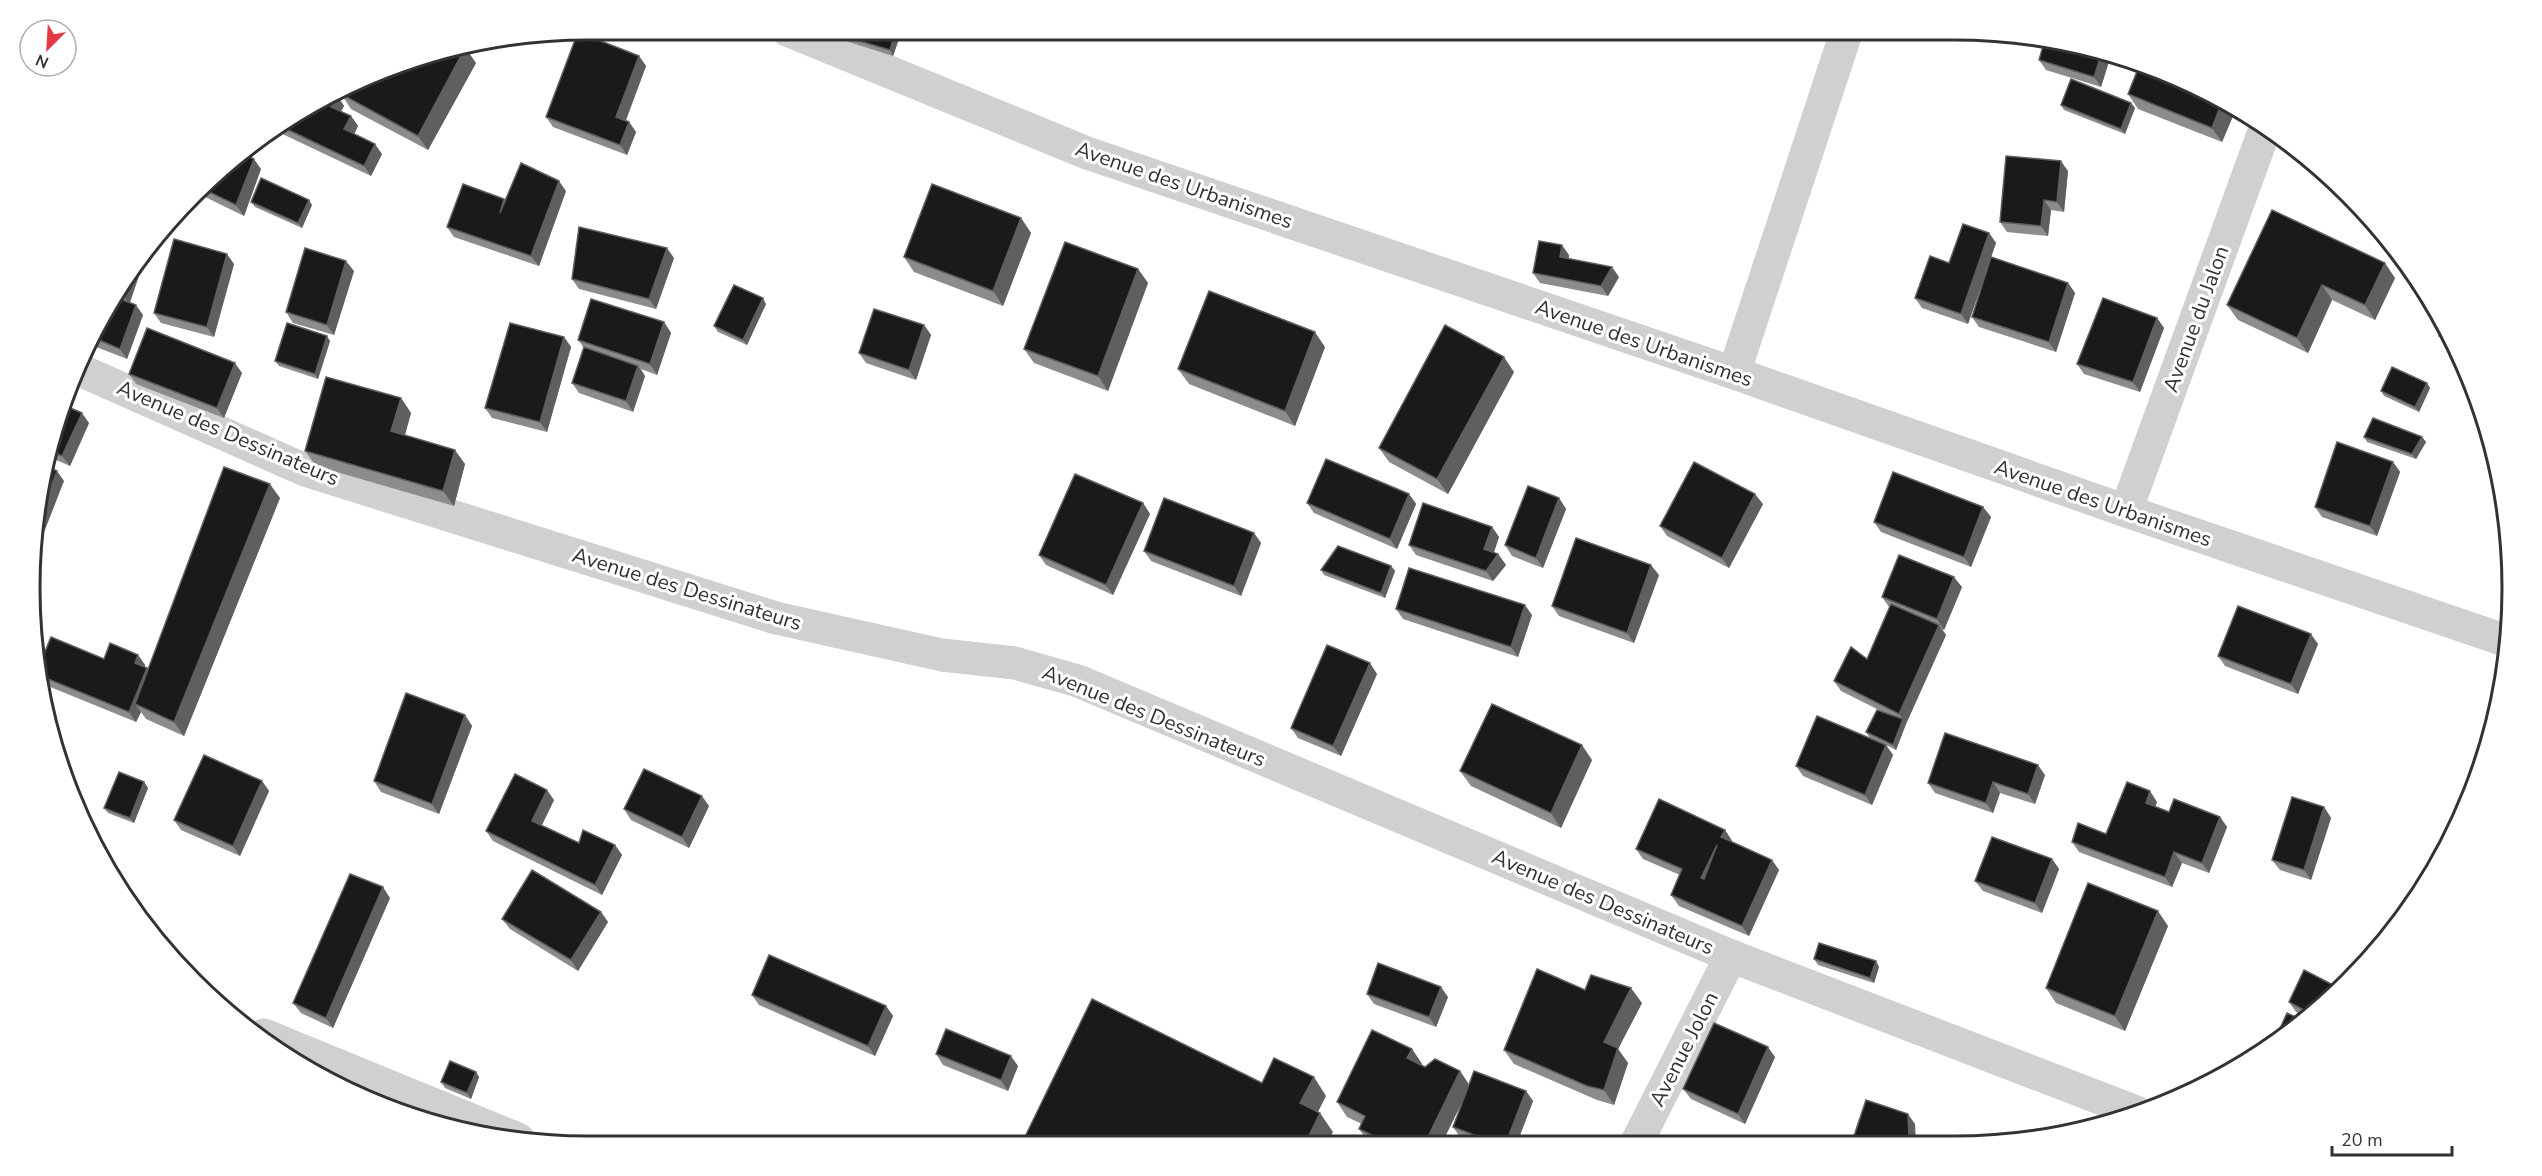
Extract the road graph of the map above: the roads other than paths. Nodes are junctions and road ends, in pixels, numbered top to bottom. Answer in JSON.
{"nodes":[{"id":1,"x":811,"y":40,"type":"edge"},
{"id":2,"x":1844,"y":40,"type":"edge"},
{"id":3,"x":2262,"y":136,"type":"edge"},
{"id":4,"x":85,"y":372,"type":"edge"},
{"id":5,"x":1734,"y":373,"type":"junction"},
{"id":6,"x":2126,"y":511,"type":"junction"},
{"id":7,"x":2499,"y":637,"type":"edge"},
{"id":8,"x":1731,"y":956,"type":"junction"},
{"id":9,"x":285,"y":1044,"type":"edge"},
{"id":10,"x":2125,"y":1108,"type":"edge"},
{"id":11,"x":486,"y":1126,"type":"edge"},
{"id":12,"x":1641,"y":1136,"type":"edge"}],
"edges":[{"from":1,"to":5,"type":"street","name":"Avenue des Urbanismes"},
{"from":2,"to":5,"type":"street"},
{"from":3,"to":6,"type":"street","name":"Avenue du Jalon"},
{"from":4,"to":8,"type":"street","name":"Avenue des Dessinateurs"},
{"from":5,"to":6,"type":"street","name":"Avenue des Urbanismes"},
{"from":6,"to":7,"type":"street","name":"Avenue des Urbanismes"},
{"from":8,"to":10,"type":"street","name":"Avenue des Dessinateurs"},
{"from":8,"to":12,"type":"street","name":"Avenue Jolon"},
{"from":9,"to":11,"type":"street"}]}
